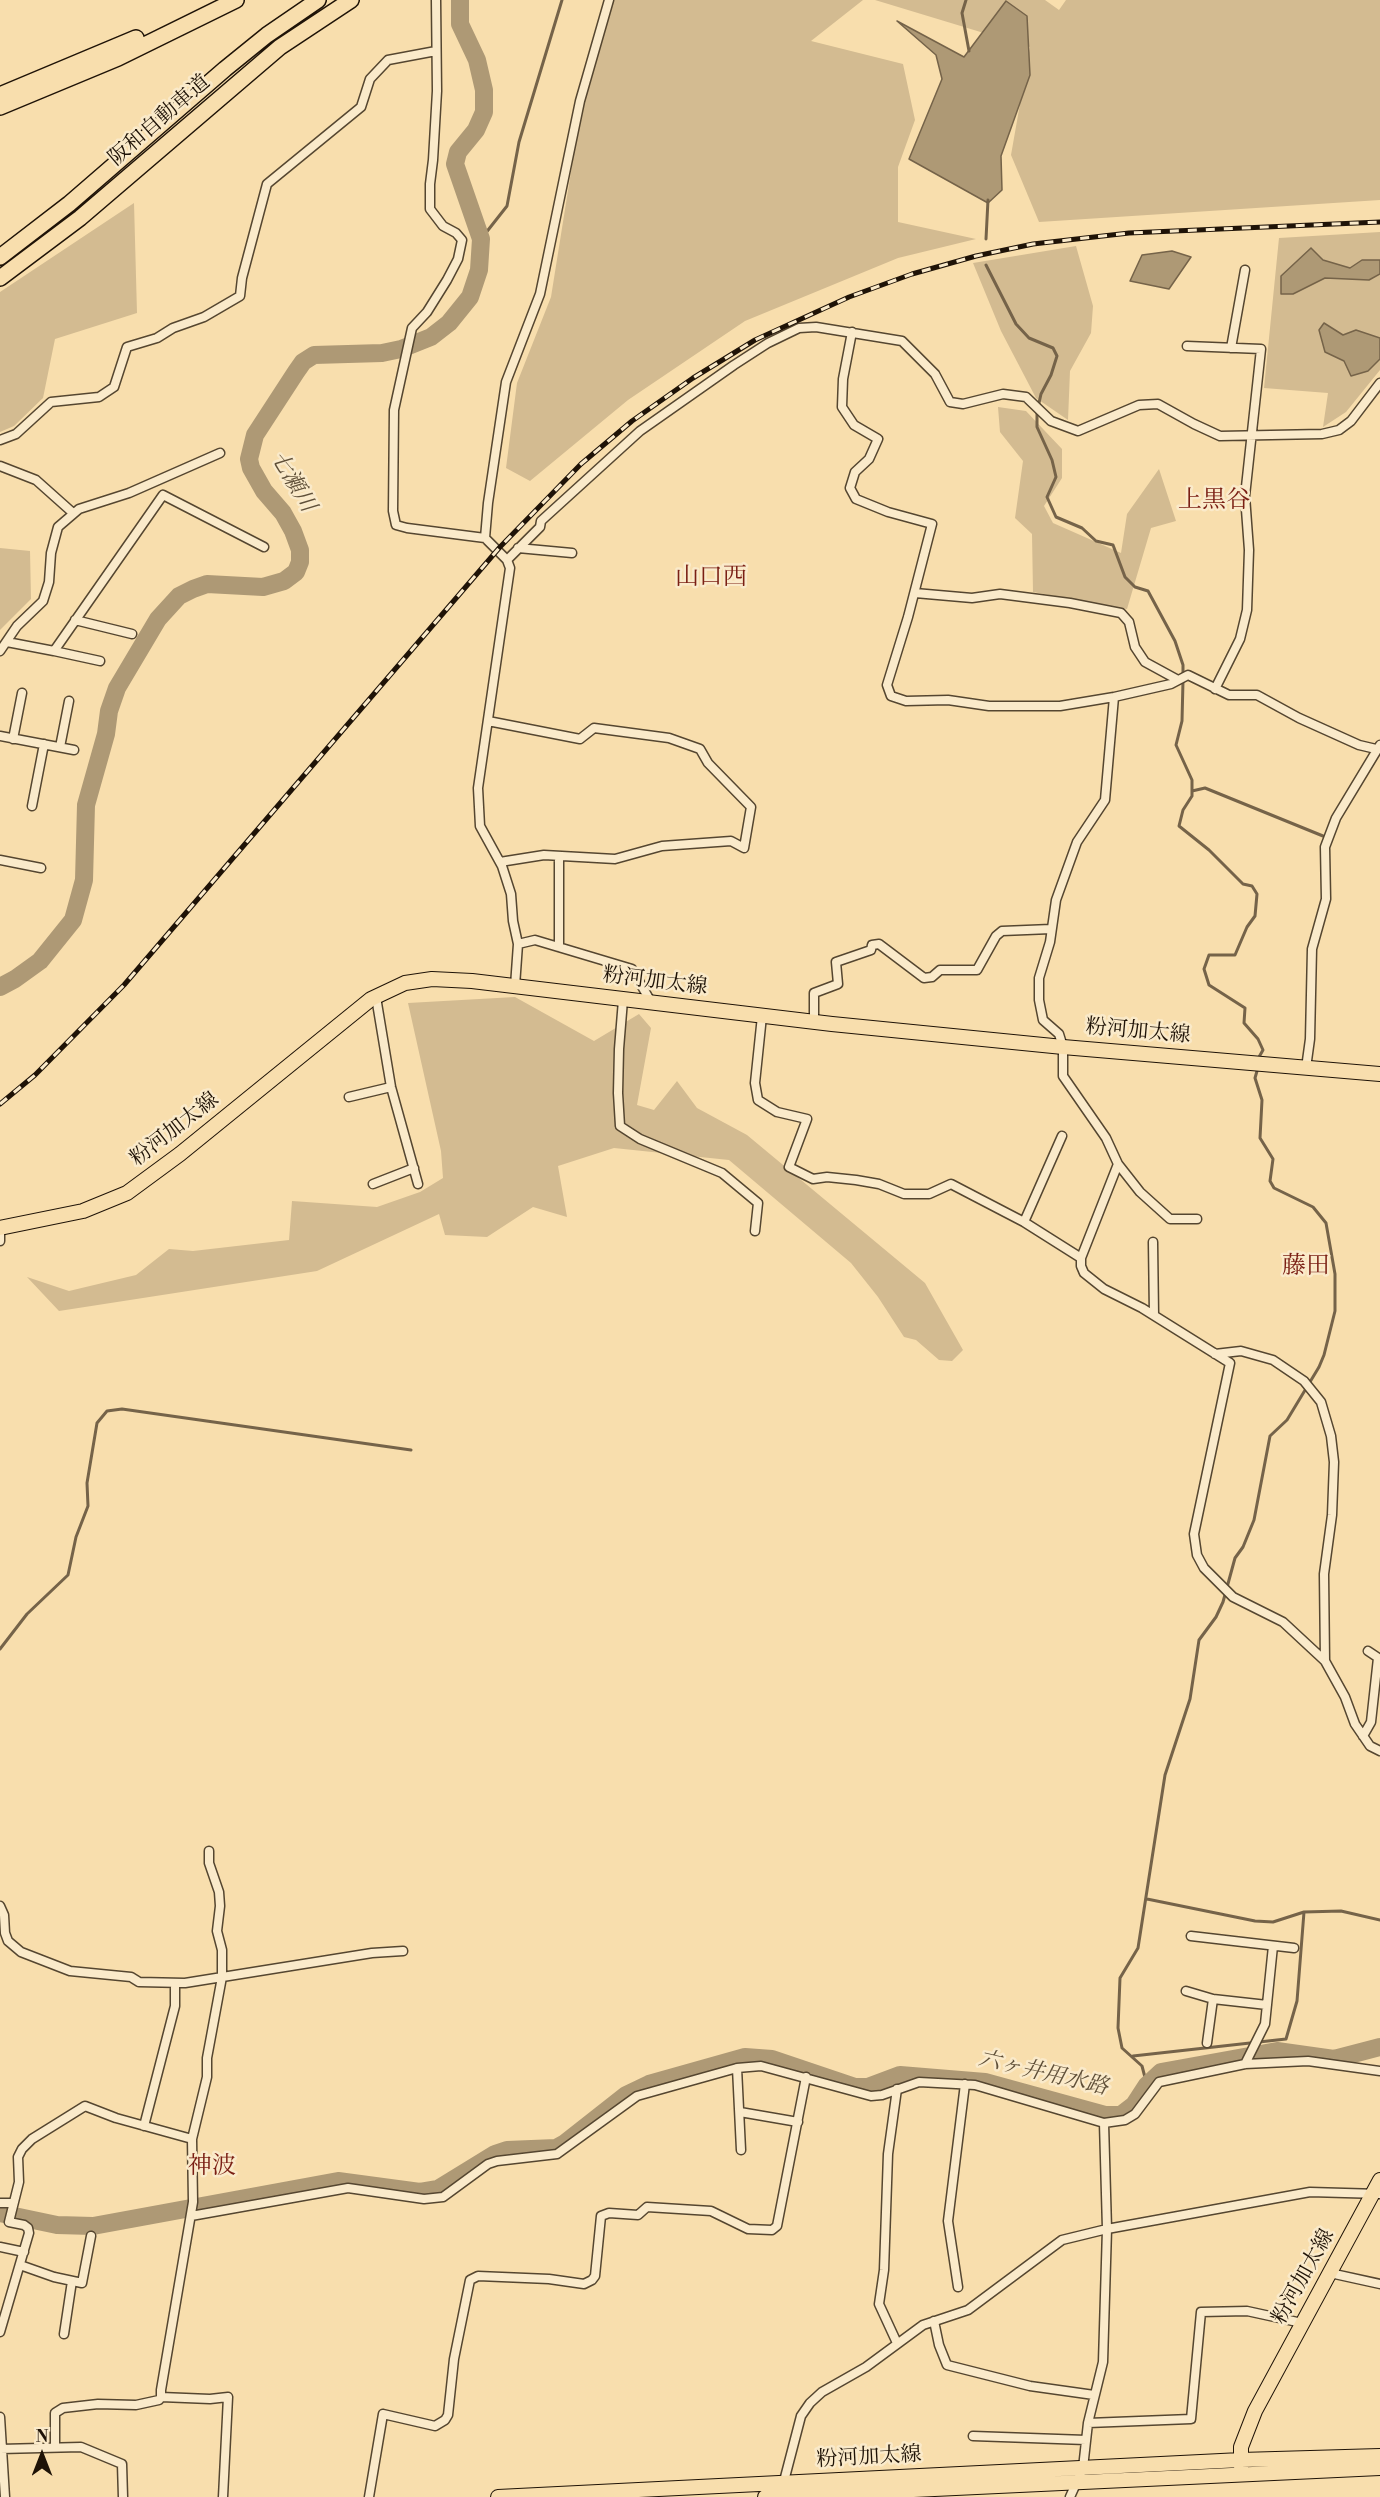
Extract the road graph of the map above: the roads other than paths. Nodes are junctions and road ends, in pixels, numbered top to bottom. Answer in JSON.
{"nodes":[{"id":1,"x":215,"y":0,"type":"edge"},
{"id":2,"x":236,"y":0,"type":"edge"},
{"id":3,"x":318,"y":0,"type":"edge"},
{"id":4,"x":351,"y":0,"type":"edge"},
{"id":5,"x":436,"y":0,"type":"edge"},
{"id":6,"x":609,"y":0,"type":"edge"},
{"id":7,"x":436,"y":51,"type":"junction"},
{"id":8,"x":114,"y":54,"type":"junction"},
{"id":9,"x":0,"y":95,"type":"edge"},
{"id":10,"x":0,"y":107,"type":"edge"},
{"id":11,"x":0,"y":257,"type":"edge"},
{"id":12,"x":1245,"y":270,"type":"dead end"},
{"id":13,"x":0,"y":278,"type":"edge"},
{"id":14,"x":852,"y":332,"type":"junction"},
{"id":15,"x":1187,"y":346,"type":"dead end"},
{"id":16,"x":1231,"y":348,"type":"junction"},
{"id":17,"x":1380,"y":383,"type":"edge"},
{"id":18,"x":1251,"y":436,"type":"junction"},
{"id":19,"x":0,"y":440,"type":"edge"},
{"id":20,"x":220,"y":453,"type":"dead end"},
{"id":21,"x":0,"y":466,"type":"edge"},
{"id":22,"x":73,"y":513,"type":"junction"},
{"id":23,"x":485,"y":538,"type":"junction"},
{"id":24,"x":264,"y":547,"type":"dead end"},
{"id":25,"x":518,"y":548,"type":"junction"},
{"id":26,"x":572,"y":553,"type":"dead end"},
{"id":27,"x":507,"y":560,"type":"junction"},
{"id":28,"x":915,"y":593,"type":"junction"},
{"id":29,"x":75,"y":620,"type":"junction"},
{"id":30,"x":132,"y":634,"type":"dead end"},
{"id":31,"x":7,"y":642,"type":"junction"},
{"id":32,"x":0,"y":651,"type":"edge"},
{"id":33,"x":54,"y":651,"type":"junction"},
{"id":34,"x":100,"y":662,"type":"dead end"},
{"id":35,"x":1178,"y":680,"type":"junction"},
{"id":36,"x":1215,"y":689,"type":"junction"},
{"id":37,"x":22,"y":693,"type":"dead end"},
{"id":38,"x":1114,"y":697,"type":"junction"},
{"id":39,"x":69,"y":700,"type":"dead end"},
{"id":40,"x":488,"y":721,"type":"junction"},
{"id":41,"x":0,"y":736,"type":"edge"},
{"id":42,"x":13,"y":739,"type":"junction"},
{"id":43,"x":44,"y":744,"type":"junction"},
{"id":44,"x":60,"y":747,"type":"junction"},
{"id":45,"x":1378,"y":747,"type":"edge"},
{"id":46,"x":74,"y":750,"type":"dead end"},
{"id":47,"x":32,"y":807,"type":"dead end"},
{"id":48,"x":559,"y":856,"type":"junction"},
{"id":49,"x":0,"y":860,"type":"edge"},
{"id":50,"x":500,"y":862,"type":"junction"},
{"id":51,"x":41,"y":868,"type":"dead end"},
{"id":52,"x":1052,"y":929,"type":"junction"},
{"id":53,"x":518,"y":944,"type":"junction"},
{"id":54,"x":559,"y":947,"type":"junction"},
{"id":55,"x":515,"y":986,"type":"junction"},
{"id":56,"x":376,"y":997,"type":"junction"},
{"id":57,"x":623,"y":1000,"type":"junction"},
{"id":58,"x":651,"y":1002,"type":"junction"},
{"id":59,"x":762,"y":1016,"type":"junction"},
{"id":60,"x":814,"y":1022,"type":"junction"},
{"id":61,"x":1063,"y":1047,"type":"junction"},
{"id":62,"x":1306,"y":1068,"type":"junction"},
{"id":63,"x":1380,"y":1074,"type":"edge"},
{"id":64,"x":391,"y":1087,"type":"junction"},
{"id":65,"x":349,"y":1097,"type":"dead end"},
{"id":66,"x":1062,"y":1136,"type":"dead end"},
{"id":67,"x":1118,"y":1164,"type":"junction"},
{"id":68,"x":414,"y":1168,"type":"junction"},
{"id":69,"x":373,"y":1184,"type":"dead end"},
{"id":70,"x":418,"y":1184,"type":"dead end"},
{"id":71,"x":1197,"y":1220,"type":"dead end"},
{"id":72,"x":1024,"y":1222,"type":"junction"},
{"id":73,"x":0,"y":1230,"type":"edge"},
{"id":74,"x":755,"y":1231,"type":"dead end"},
{"id":75,"x":0,"y":1240,"type":"edge"},
{"id":76,"x":1153,"y":1242,"type":"dead end"},
{"id":77,"x":1081,"y":1258,"type":"junction"},
{"id":78,"x":1154,"y":1315,"type":"junction"},
{"id":79,"x":1215,"y":1354,"type":"junction"},
{"id":80,"x":1368,"y":1651,"type":"dead end"},
{"id":81,"x":1379,"y":1659,"type":"edge"},
{"id":82,"x":1324,"y":1661,"type":"junction"},
{"id":83,"x":1363,"y":1736,"type":"junction"},
{"id":84,"x":1380,"y":1752,"type":"edge"},
{"id":85,"x":209,"y":1851,"type":"dead end"},
{"id":86,"x":0,"y":1906,"type":"edge"},
{"id":87,"x":1191,"y":1936,"type":"dead end"},
{"id":88,"x":1273,"y":1946,"type":"junction"},
{"id":89,"x":1294,"y":1948,"type":"dead end"},
{"id":90,"x":403,"y":1951,"type":"dead end"},
{"id":91,"x":222,"y":1977,"type":"junction"},
{"id":92,"x":175,"y":1983,"type":"junction"},
{"id":93,"x":1186,"y":1991,"type":"dead end"},
{"id":94,"x":1213,"y":1999,"type":"junction"},
{"id":95,"x":1267,"y":2005,"type":"junction"},
{"id":96,"x":1207,"y":2043,"type":"dead end"},
{"id":97,"x":1245,"y":2064,"type":"junction"},
{"id":98,"x":737,"y":2068,"type":"junction"},
{"id":99,"x":1380,"y":2071,"type":"edge"},
{"id":100,"x":806,"y":2078,"type":"junction"},
{"id":101,"x":965,"y":2084,"type":"junction"},
{"id":102,"x":897,"y":2089,"type":"junction"},
{"id":103,"x":740,"y":2112,"type":"junction"},
{"id":104,"x":798,"y":2122,"type":"junction"},
{"id":105,"x":1104,"y":2123,"type":"junction"},
{"id":106,"x":144,"y":2126,"type":"junction"},
{"id":107,"x":192,"y":2139,"type":"junction"},
{"id":108,"x":741,"y":2150,"type":"dead end"},
{"id":109,"x":1380,"y":2180,"type":"edge"},
{"id":110,"x":1376,"y":2194,"type":"edge"},
{"id":111,"x":0,"y":2203,"type":"edge"},
{"id":112,"x":12,"y":2210,"type":"junction"},
{"id":113,"x":191,"y":2214,"type":"junction"},
{"id":114,"x":1107,"y":2229,"type":"junction"},
{"id":115,"x":91,"y":2236,"type":"dead end"},
{"id":116,"x":0,"y":2247,"type":"edge"},
{"id":117,"x":24,"y":2252,"type":"junction"},
{"id":118,"x":20,"y":2265,"type":"junction"},
{"id":119,"x":1330,"y":2273,"type":"junction"},
{"id":120,"x":72,"y":2281,"type":"junction"},
{"id":121,"x":1380,"y":2283,"type":"edge"},
{"id":122,"x":958,"y":2288,"type":"dead end"},
{"id":123,"x":2,"y":2313,"type":"edge"},
{"id":124,"x":934,"y":2321,"type":"junction"},
{"id":125,"x":1302,"y":2323,"type":"junction"},
{"id":126,"x":0,"y":2332,"type":"edge"},
{"id":127,"x":64,"y":2334,"type":"dead end"},
{"id":128,"x":897,"y":2343,"type":"junction"},
{"id":129,"x":1094,"y":2395,"type":"junction"},
{"id":130,"x":161,"y":2397,"type":"junction"},
{"id":131,"x":0,"y":2416,"type":"edge"},
{"id":132,"x":1088,"y":2423,"type":"junction"},
{"id":133,"x":973,"y":2436,"type":"dead end"},
{"id":134,"x":1086,"y":2440,"type":"junction"},
{"id":135,"x":55,"y":2447,"type":"junction"},
{"id":136,"x":1,"y":2449,"type":"edge"},
{"id":137,"x":1380,"y":2456,"type":"edge"},
{"id":138,"x":1241,"y":2467,"type":"junction"},
{"id":139,"x":1083,"y":2468,"type":"junction"},
{"id":140,"x":1380,"y":2468,"type":"edge"},
{"id":141,"x":1077,"y":2483,"type":"junction"},
{"id":142,"x":781,"y":2492,"type":"edge"},
{"id":143,"x":4,"y":2497,"type":"edge"},
{"id":144,"x":123,"y":2497,"type":"edge"},
{"id":145,"x":223,"y":2497,"type":"edge"},
{"id":146,"x":369,"y":2497,"type":"edge"},
{"id":147,"x":498,"y":2497,"type":"edge"},
{"id":148,"x":765,"y":2497,"type":"edge"},
{"id":149,"x":1070,"y":2497,"type":"edge"}],
"edges":[{"from":1,"to":8,"type":"highway"},
{"from":2,"to":8,"type":"highway"},
{"from":3,"to":11,"type":"highway","name":"阪和自動車道"},
{"from":4,"to":13,"type":"highway","name":"阪和自動車道"},
{"from":5,"to":7,"type":"street"},
{"from":6,"to":23,"type":"street"},
{"from":7,"to":19,"type":"street"},
{"from":7,"to":23,"type":"street"},
{"from":8,"to":9,"type":"highway"},
{"from":8,"to":10,"type":"highway"},
{"from":12,"to":16,"type":"street"},
{"from":14,"to":18,"type":"street"},
{"from":14,"to":25,"type":"street"},
{"from":14,"to":28,"type":"street"},
{"from":15,"to":16,"type":"street"},
{"from":16,"to":18,"type":"street"},
{"from":17,"to":18,"type":"street"},
{"from":18,"to":36,"type":"street"},
{"from":20,"to":22,"type":"street"},
{"from":21,"to":22,"type":"street"},
{"from":22,"to":31,"type":"street"},
{"from":23,"to":27,"type":"street"},
{"from":24,"to":29,"type":"street"},
{"from":25,"to":26,"type":"street"},
{"from":25,"to":27,"type":"street"},
{"from":27,"to":40,"type":"street"},
{"from":28,"to":35,"type":"street"},
{"from":28,"to":38,"type":"street"},
{"from":29,"to":30,"type":"street"},
{"from":29,"to":33,"type":"street"},
{"from":31,"to":32,"type":"street"},
{"from":31,"to":33,"type":"street"},
{"from":33,"to":34,"type":"street"},
{"from":35,"to":36,"type":"street"},
{"from":35,"to":38,"type":"street"},
{"from":36,"to":45,"type":"street"},
{"from":37,"to":42,"type":"street"},
{"from":38,"to":52,"type":"street"},
{"from":39,"to":44,"type":"street"},
{"from":40,"to":48,"type":"street"},
{"from":40,"to":50,"type":"street"},
{"from":41,"to":42,"type":"street"},
{"from":42,"to":43,"type":"street"},
{"from":43,"to":44,"type":"street"},
{"from":43,"to":47,"type":"street"},
{"from":44,"to":46,"type":"street"},
{"from":45,"to":62,"type":"street"},
{"from":48,"to":50,"type":"street"},
{"from":48,"to":54,"type":"street"},
{"from":49,"to":51,"type":"street"},
{"from":50,"to":53,"type":"street"},
{"from":52,"to":60,"type":"street"},
{"from":52,"to":61,"type":"street"},
{"from":53,"to":54,"type":"street"},
{"from":53,"to":55,"type":"street"},
{"from":54,"to":58,"type":"street"},
{"from":55,"to":56,"type":"main road","name":"粉河加太線"},
{"from":55,"to":57,"type":"main road","name":"粉河加太線"},
{"from":56,"to":64,"type":"street"},
{"from":56,"to":73,"type":"main road","name":"粉河加太線"},
{"from":57,"to":58,"type":"main road","name":"粉河加太線"},
{"from":57,"to":74,"type":"street"},
{"from":58,"to":59,"type":"main road","name":"粉河加太線"},
{"from":59,"to":60,"type":"main road","name":"粉河加太線"},
{"from":59,"to":72,"type":"street"},
{"from":60,"to":61,"type":"main road","name":"粉河加太線"},
{"from":61,"to":62,"type":"main road","name":"粉河加太線"},
{"from":61,"to":67,"type":"street"},
{"from":62,"to":63,"type":"main road","name":"粉河加太線"},
{"from":64,"to":65,"type":"street"},
{"from":64,"to":68,"type":"street"},
{"from":66,"to":72,"type":"street"},
{"from":67,"to":71,"type":"street"},
{"from":67,"to":77,"type":"street"},
{"from":68,"to":69,"type":"street"},
{"from":68,"to":70,"type":"street"},
{"from":72,"to":77,"type":"street"},
{"from":73,"to":75,"type":"street"},
{"from":76,"to":78,"type":"street"},
{"from":77,"to":78,"type":"street"},
{"from":78,"to":79,"type":"street"},
{"from":79,"to":82,"type":"street"},
{"from":79,"to":82,"type":"street"},
{"from":80,"to":81,"type":"street"},
{"from":81,"to":83,"type":"street"},
{"from":82,"to":83,"type":"street"},
{"from":83,"to":84,"type":"street"},
{"from":85,"to":91,"type":"street"},
{"from":86,"to":92,"type":"street"},
{"from":87,"to":88,"type":"street"},
{"from":88,"to":89,"type":"street"},
{"from":88,"to":95,"type":"street"},
{"from":90,"to":91,"type":"street"},
{"from":91,"to":92,"type":"street"},
{"from":91,"to":107,"type":"street"},
{"from":92,"to":106,"type":"street"},
{"from":93,"to":94,"type":"street"},
{"from":94,"to":95,"type":"street"},
{"from":94,"to":96,"type":"street"},
{"from":95,"to":97,"type":"street"},
{"from":97,"to":99,"type":"street"},
{"from":97,"to":105,"type":"street"},
{"from":98,"to":100,"type":"street"},
{"from":98,"to":103,"type":"street"},
{"from":98,"to":113,"type":"street"},
{"from":100,"to":102,"type":"street"},
{"from":100,"to":104,"type":"street"},
{"from":101,"to":102,"type":"street"},
{"from":101,"to":105,"type":"street"},
{"from":101,"to":122,"type":"street"},
{"from":102,"to":128,"type":"street"},
{"from":103,"to":104,"type":"street"},
{"from":103,"to":108,"type":"street"},
{"from":104,"to":146,"type":"street"},
{"from":105,"to":114,"type":"street"},
{"from":106,"to":107,"type":"street"},
{"from":106,"to":112,"type":"street"},
{"from":107,"to":113,"type":"street"},
{"from":109,"to":110,"type":"main road","name":"粉河加太線"},
{"from":110,"to":114,"type":"street"},
{"from":110,"to":119,"type":"main road","name":"粉河加太線"},
{"from":111,"to":112,"type":"street"},
{"from":112,"to":117,"type":"street"},
{"from":113,"to":130,"type":"street"},
{"from":114,"to":124,"type":"street"},
{"from":114,"to":129,"type":"street"},
{"from":115,"to":120,"type":"street"},
{"from":116,"to":117,"type":"street"},
{"from":117,"to":118,"type":"street"},
{"from":118,"to":120,"type":"street"},
{"from":118,"to":123,"type":"street"},
{"from":119,"to":121,"type":"street"},
{"from":119,"to":125,"type":"main road","name":"粉河加太線"},
{"from":120,"to":127,"type":"street"},
{"from":123,"to":126,"type":"street"},
{"from":124,"to":128,"type":"street"},
{"from":124,"to":129,"type":"street"},
{"from":125,"to":132,"type":"street"},
{"from":125,"to":138,"type":"main road","name":"粉河加太線"},
{"from":128,"to":142,"type":"street"},
{"from":129,"to":132,"type":"street"},
{"from":130,"to":135,"type":"street"},
{"from":130,"to":145,"type":"street"},
{"from":131,"to":136,"type":"street"},
{"from":132,"to":134,"type":"street"},
{"from":133,"to":134,"type":"street"},
{"from":134,"to":139,"type":"street"},
{"from":135,"to":136,"type":"street"},
{"from":135,"to":144,"type":"street"},
{"from":136,"to":143,"type":"street"},
{"from":137,"to":138,"type":"main road"},
{"from":138,"to":139,"type":"main road","name":"粉河加太線"},
{"from":138,"to":140,"type":"main road"},
{"from":138,"to":141,"type":"main road","name":"粉河加太線"},
{"from":139,"to":141,"type":"street"},
{"from":139,"to":142,"type":"main road","name":"粉河加太線"},
{"from":141,"to":142,"type":"main road","name":"粉河加太線"},
{"from":141,"to":149,"type":"street"},
{"from":142,"to":147,"type":"main road","name":"粉河加太線"},
{"from":142,"to":148,"type":"main road","name":"粉河加太線"}]}
